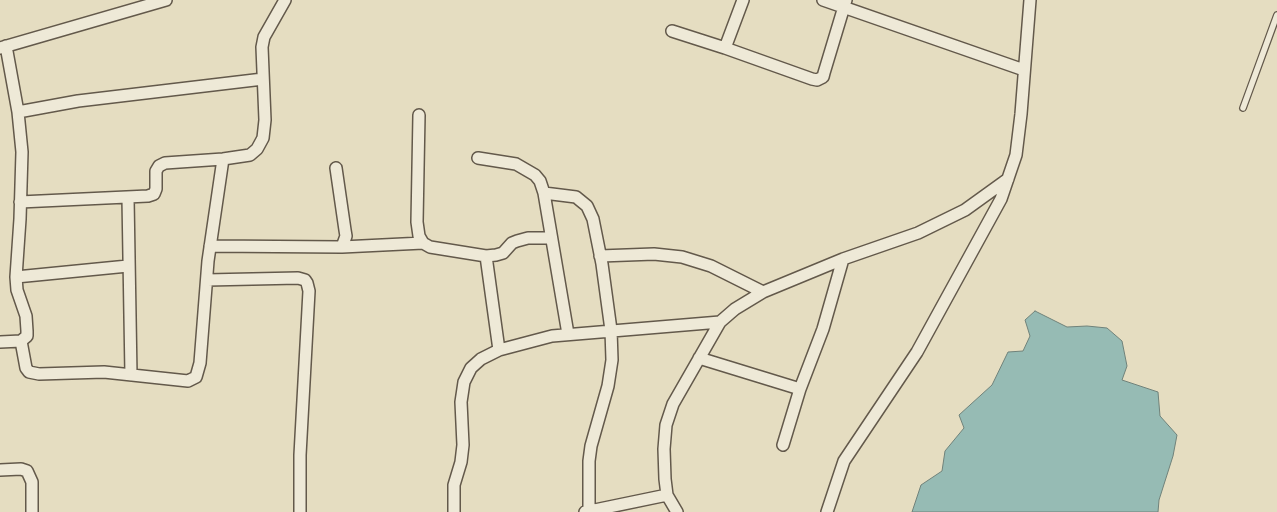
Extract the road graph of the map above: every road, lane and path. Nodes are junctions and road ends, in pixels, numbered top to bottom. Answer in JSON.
{"nodes":[{"id":1,"x":166,"y":0,"type":"edge"},
{"id":2,"x":285,"y":0,"type":"edge"},
{"id":3,"x":743,"y":0,"type":"edge"},
{"id":4,"x":823,"y":0,"type":"edge"},
{"id":5,"x":1030,"y":0,"type":"edge"},
{"id":6,"x":845,"y":4,"type":"edge"},
{"id":7,"x":1277,"y":15,"type":"edge"},
{"id":8,"x":672,"y":31,"type":"dead end"},
{"id":9,"x":3,"y":47,"type":"edge"},
{"id":10,"x":725,"y":48,"type":"junction"},
{"id":11,"x":1024,"y":70,"type":"junction"},
{"id":12,"x":263,"y":79,"type":"junction"},
{"id":13,"x":1243,"y":108,"type":"dead end"},
{"id":14,"x":18,"y":112,"type":"junction"},
{"id":15,"x":419,"y":115,"type":"dead end"},
{"id":16,"x":478,"y":158,"type":"dead end"},
{"id":17,"x":223,"y":159,"type":"junction"},
{"id":18,"x":336,"y":168,"type":"dead end"},
{"id":19,"x":1008,"y":179,"type":"junction"},
{"id":20,"x":544,"y":193,"type":"junction"},
{"id":21,"x":128,"y":198,"type":"junction"},
{"id":22,"x":20,"y":202,"type":"junction"},
{"id":23,"x":551,"y":238,"type":"junction"},
{"id":24,"x":423,"y":243,"type":"junction"},
{"id":25,"x":210,"y":246,"type":"junction"},
{"id":26,"x":342,"y":247,"type":"junction"},
{"id":27,"x":486,"y":256,"type":"junction"},
{"id":28,"x":600,"y":256,"type":"junction"},
{"id":29,"x":843,"y":259,"type":"junction"},
{"id":30,"x":128,"y":266,"type":"junction"},
{"id":31,"x":16,"y":277,"type":"junction"},
{"id":32,"x":207,"y":280,"type":"junction"},
{"id":33,"x":763,"y":292,"type":"junction"},
{"id":34,"x":720,"y":322,"type":"junction"},
{"id":35,"x":611,"y":330,"type":"junction"},
{"id":36,"x":568,"y":334,"type":"junction"},
{"id":37,"x":0,"y":342,"type":"edge"},
{"id":38,"x":21,"y":342,"type":"junction"},
{"id":39,"x":499,"y":350,"type":"junction"},
{"id":40,"x":699,"y":358,"type":"junction"},
{"id":41,"x":130,"y":375,"type":"junction"},
{"id":42,"x":800,"y":389,"type":"junction"},
{"id":43,"x":783,"y":445,"type":"dead end"},
{"id":44,"x":0,"y":470,"type":"edge"},
{"id":45,"x":667,"y":495,"type":"junction"},
{"id":46,"x":32,"y":512,"type":"edge"},
{"id":47,"x":300,"y":512,"type":"edge"},
{"id":48,"x":454,"y":512,"type":"edge"},
{"id":49,"x":587,"y":512,"type":"edge"},
{"id":50,"x":677,"y":512,"type":"edge"},
{"id":51,"x":827,"y":512,"type":"edge"}],
"edges":[{"from":1,"to":9,"type":"street"},
{"from":2,"to":12,"type":"street"},
{"from":3,"to":10,"type":"street"},
{"from":4,"to":6,"type":"street"},
{"from":5,"to":11,"type":"street"},
{"from":6,"to":10,"type":"street"},
{"from":6,"to":11,"type":"street"},
{"from":7,"to":13,"type":"lane"},
{"from":8,"to":10,"type":"street"},
{"from":9,"to":14,"type":"street"},
{"from":11,"to":19,"type":"street"},
{"from":12,"to":14,"type":"street"},
{"from":12,"to":17,"type":"street"},
{"from":14,"to":22,"type":"street"},
{"from":15,"to":24,"type":"street"},
{"from":16,"to":20,"type":"street"},
{"from":17,"to":21,"type":"street"},
{"from":17,"to":25,"type":"street"},
{"from":18,"to":26,"type":"street"},
{"from":19,"to":29,"type":"street"},
{"from":19,"to":51,"type":"street"},
{"from":20,"to":23,"type":"street"},
{"from":20,"to":28,"type":"street"},
{"from":21,"to":22,"type":"street"},
{"from":21,"to":30,"type":"street"},
{"from":22,"to":31,"type":"street"},
{"from":23,"to":27,"type":"street"},
{"from":23,"to":36,"type":"street"},
{"from":24,"to":26,"type":"street"},
{"from":24,"to":27,"type":"street"},
{"from":25,"to":26,"type":"street"},
{"from":25,"to":32,"type":"street"},
{"from":27,"to":39,"type":"street"},
{"from":28,"to":33,"type":"street"},
{"from":28,"to":35,"type":"street"},
{"from":29,"to":33,"type":"street"},
{"from":29,"to":42,"type":"street"},
{"from":30,"to":31,"type":"street"},
{"from":30,"to":41,"type":"street"},
{"from":31,"to":38,"type":"street"},
{"from":32,"to":41,"type":"street"},
{"from":32,"to":47,"type":"street"},
{"from":33,"to":34,"type":"street"},
{"from":34,"to":35,"type":"street"},
{"from":34,"to":40,"type":"street"},
{"from":35,"to":36,"type":"street"},
{"from":35,"to":49,"type":"street"},
{"from":36,"to":39,"type":"street"},
{"from":37,"to":38,"type":"street"},
{"from":38,"to":41,"type":"street"},
{"from":39,"to":48,"type":"street"},
{"from":40,"to":42,"type":"street"},
{"from":40,"to":45,"type":"street"},
{"from":42,"to":43,"type":"street"},
{"from":44,"to":46,"type":"street"},
{"from":45,"to":49,"type":"street"},
{"from":45,"to":50,"type":"street"}]}
